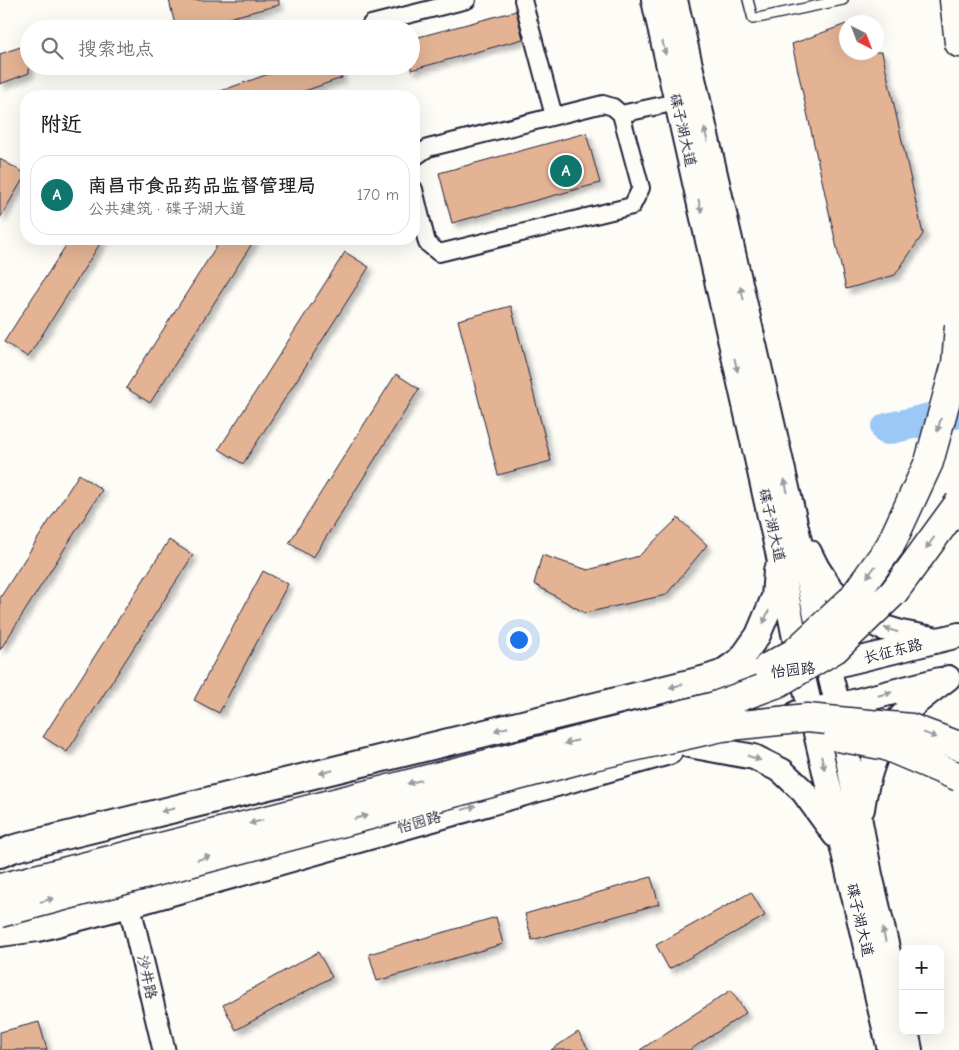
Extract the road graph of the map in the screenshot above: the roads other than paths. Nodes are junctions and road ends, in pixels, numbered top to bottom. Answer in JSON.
{"nodes":[{"id":1,"x":467,"y":0,"type":"edge"},
{"id":2,"x":523,"y":0,"type":"edge"},
{"id":3,"x":654,"y":0,"type":"edge"},
{"id":4,"x":675,"y":0,"type":"edge"},
{"id":5,"x":748,"y":0,"type":"edge"},
{"id":6,"x":843,"y":0,"type":"edge"},
{"id":7,"x":954,"y":0,"type":"edge"},
{"id":8,"x":387,"y":20,"type":"edge"},
{"id":9,"x":959,"y":43,"type":"edge"},
{"id":10,"x":677,"y":102,"type":"junction"},
{"id":11,"x":621,"y":114,"type":"junction"},
{"id":12,"x":554,"y":116,"type":"junction"},
{"id":13,"x":420,"y":154,"type":"edge"},
{"id":14,"x":420,"y":214,"type":"edge"},
{"id":15,"x":959,"y":326,"type":"edge"},
{"id":16,"x":959,"y":503,"type":"edge"},
{"id":17,"x":794,"y":520,"type":"junction"},
{"id":18,"x":778,"y":552,"type":"junction"},
{"id":19,"x":949,"y":638,"type":"edge"},
{"id":20,"x":828,"y":667,"type":"junction"},
{"id":21,"x":801,"y":668,"type":"junction"},
{"id":22,"x":954,"y":676,"type":"edge"},
{"id":23,"x":702,"y":680,"type":"junction"},
{"id":24,"x":838,"y":706,"type":"junction"},
{"id":25,"x":811,"y":711,"type":"junction"},
{"id":26,"x":609,"y":732,"type":"junction"},
{"id":27,"x":689,"y":746,"type":"junction"},
{"id":28,"x":959,"y":746,"type":"edge"},
{"id":29,"x":593,"y":756,"type":"junction"},
{"id":30,"x":959,"y":777,"type":"edge"},
{"id":31,"x":861,"y":826,"type":"junction"},
{"id":32,"x":842,"y":844,"type":"junction"},
{"id":33,"x":0,"y":854,"type":"edge"},
{"id":34,"x":0,"y":888,"type":"edge"},
{"id":35,"x":129,"y":904,"type":"junction"},
{"id":36,"x":0,"y":912,"type":"edge"},
{"id":37,"x":0,"y":933,"type":"edge"},
{"id":38,"x":899,"y":1000,"type":"edge"},
{"id":39,"x":907,"y":1035,"type":"edge"},
{"id":40,"x":164,"y":1050,"type":"edge"},
{"id":41,"x":890,"y":1050,"type":"edge"},
{"id":42,"x":910,"y":1050,"type":"edge"}],
"edges":[{"from":1,"to":8,"type":"street"},
{"from":2,"to":12,"type":"street"},
{"from":3,"to":10,"type":"main road","name":"碟子湖大道","one_way":true},
{"from":17,"to":4,"type":"main road","name":"碟子湖大道","one_way":true},
{"from":5,"to":6,"type":"lane"},
{"from":7,"to":9,"type":"highway"},
{"from":10,"to":11,"type":"street"},
{"from":10,"to":18,"type":"main road","name":"碟子湖大道","one_way":true},
{"from":11,"to":12,"type":"street"},
{"from":11,"to":14,"type":"street"},
{"from":12,"to":13,"type":"street"},
{"from":15,"to":26,"type":"highway","one_way":true,"bridge":true},
{"from":16,"to":26,"type":"highway","one_way":true,"bridge":true},
{"from":19,"to":17,"type":"main road","one_way":true},
{"from":17,"to":20,"type":"main road","name":"碟子湖大道"},
{"from":18,"to":21,"type":"main road","name":"碟子湖大道"},
{"from":18,"to":23,"type":"main road","one_way":true},
{"from":19,"to":20,"type":"main road","name":"长征东路"},
{"from":20,"to":21,"type":"main road","name":"怡园路"},
{"from":20,"to":24,"type":"main road","name":"碟子湖大道"},
{"from":21,"to":23,"type":"main road","name":"怡园路"},
{"from":21,"to":25,"type":"main road","name":"碟子湖大道"},
{"from":24,"to":22,"type":"main road","one_way":true},
{"from":22,"to":31,"type":"main road"},
{"from":23,"to":33,"type":"main road","name":"怡园路","one_way":true},
{"from":24,"to":25,"type":"main road","name":"怡园路"},
{"from":24,"to":31,"type":"main road","name":"碟子湖大道"},
{"from":25,"to":27,"type":"main road","name":"怡园路"},
{"from":25,"to":32,"type":"main road","name":"碟子湖大道","one_way":true},
{"from":26,"to":34,"type":"highway","one_way":true,"bridge":true},
{"from":27,"to":32,"type":"main road","one_way":true},
{"from":35,"to":27,"type":"main road","name":"怡园路","one_way":true},
{"from":29,"to":28,"type":"highway","one_way":true,"bridge":true},
{"from":29,"to":30,"type":"highway","bridge":true},
{"from":36,"to":29,"type":"highway","one_way":true,"bridge":true},
{"from":38,"to":31,"type":"main road","name":"碟子湖大道","one_way":true},
{"from":32,"to":41,"type":"main road","name":"碟子湖大道"},
{"from":35,"to":37,"type":"main road","name":"怡园路"},
{"from":35,"to":40,"type":"street","name":"沙井路"},
{"from":39,"to":42,"type":"main road"}]}
